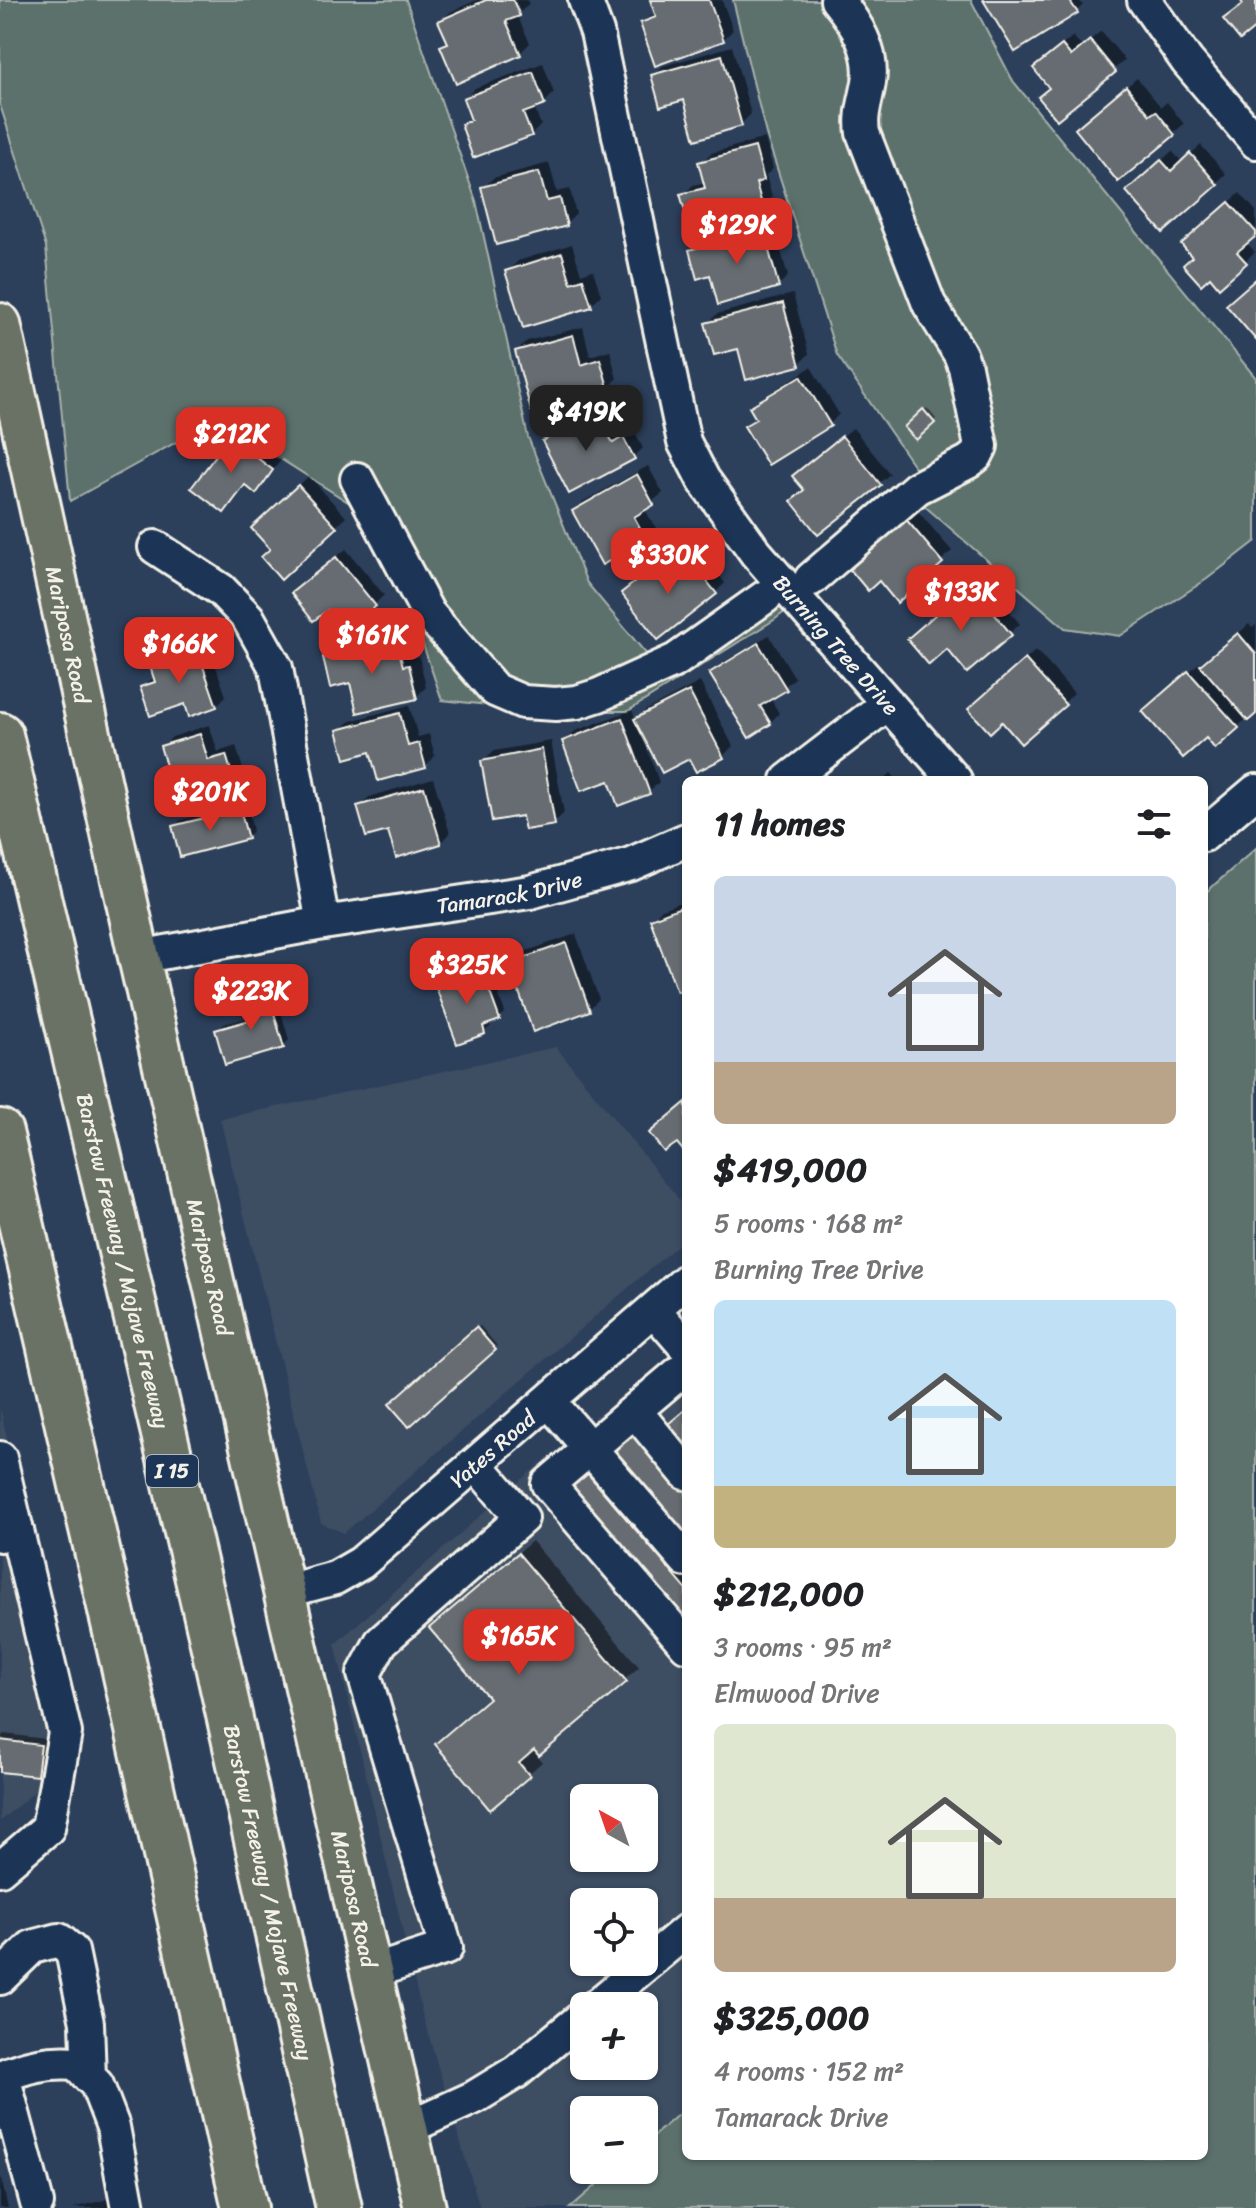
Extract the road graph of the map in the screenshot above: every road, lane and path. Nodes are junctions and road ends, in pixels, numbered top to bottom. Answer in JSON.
{"nodes":[{"id":1,"x":585,"y":0,"type":"edge"},
{"id":2,"x":837,"y":0,"type":"edge"},
{"id":3,"x":1144,"y":0,"type":"edge"},
{"id":4,"x":1256,"y":142,"type":"edge"},
{"id":5,"x":0,"y":324,"type":"edge"},
{"id":6,"x":357,"y":479,"type":"dead end"},
{"id":7,"x":155,"y":547,"type":"dead end"},
{"id":8,"x":811,"y":579,"type":"dead end"},
{"id":9,"x":765,"y":597,"type":"dead end"},
{"id":10,"x":887,"y":704,"type":"junction"},
{"id":11,"x":0,"y":735,"type":"edge"},
{"id":12,"x":793,"y":776,"type":"edge"},
{"id":13,"x":951,"y":776,"type":"edge"},
{"id":14,"x":1256,"y":791,"type":"edge"},
{"id":15,"x":1208,"y":832,"type":"edge"},
{"id":16,"x":682,"y":842,"type":"edge"},
{"id":17,"x":323,"y":923,"type":"junction"},
{"id":18,"x":139,"y":957,"type":"junction"},
{"id":19,"x":0,"y":1132,"type":"edge"},
{"id":20,"x":682,"y":1285,"type":"edge"},
{"id":21,"x":654,"y":1310,"type":"junction"},
{"id":22,"x":682,"y":1342,"type":"edge"},
{"id":23,"x":682,"y":1370,"type":"edge"},
{"id":24,"x":549,"y":1401,"type":"junction"},
{"id":25,"x":635,"y":1411,"type":"junction"},
{"id":26,"x":590,"y":1448,"type":"junction"},
{"id":27,"x":0,"y":1458,"type":"edge"},
{"id":28,"x":476,"y":1464,"type":"junction"},
{"id":29,"x":682,"y":1468,"type":"edge"},
{"id":30,"x":8,"y":1533,"type":"edge"},
{"id":31,"x":682,"y":1555,"type":"edge"},
{"id":32,"x":283,"y":1592,"type":"junction"},
{"id":33,"x":682,"y":1640,"type":"edge"},
{"id":34,"x":0,"y":1869,"type":"edge"},
{"id":35,"x":682,"y":1934,"type":"edge"},
{"id":36,"x":372,"y":1972,"type":"junction"},
{"id":37,"x":0,"y":1978,"type":"edge"},
{"id":38,"x":613,"y":1992,"type":"edge"},
{"id":39,"x":570,"y":2028,"type":"edge"},
{"id":40,"x":2,"y":2076,"type":"edge"},
{"id":41,"x":89,"y":2077,"type":"junction"},
{"id":42,"x":407,"y":2128,"type":"junction"},
{"id":43,"x":37,"y":2203,"type":"dead end"},
{"id":44,"x":128,"y":2208,"type":"edge"},
{"id":45,"x":245,"y":2208,"type":"edge"},
{"id":46,"x":339,"y":2208,"type":"edge"},
{"id":47,"x":425,"y":2208,"type":"edge"}],
"edges":[{"from":1,"to":10,"type":"street","name":"Burning Tree Drive"},
{"from":2,"to":8,"type":"street"},
{"from":3,"to":4,"type":"street"},
{"from":5,"to":18,"type":"main road","name":"Mariposa Road"},
{"from":6,"to":9,"type":"street"},
{"from":7,"to":17,"type":"street"},
{"from":10,"to":12,"type":"street"},
{"from":10,"to":13,"type":"street","name":"Burning Tree Drive"},
{"from":11,"to":46,"type":"highway","name":"Barstow Freeway / Mojave Freeway","number":"I 15"},
{"from":14,"to":15,"type":"street"},
{"from":16,"to":17,"type":"street","name":"Tamarack Drive"},
{"from":17,"to":18,"type":"street","name":"Tamarack Drive"},
{"from":18,"to":32,"type":"main road","name":"Mariposa Road"},
{"from":19,"to":45,"type":"highway"},
{"from":20,"to":21,"type":"street","name":"Yates Road"},
{"from":21,"to":22,"type":"street"},
{"from":21,"to":24,"type":"street","name":"Yates Road"},
{"from":23,"to":25,"type":"street"},
{"from":24,"to":26,"type":"street"},
{"from":24,"to":28,"type":"street","name":"Yates Road"},
{"from":25,"to":26,"type":"street"},
{"from":25,"to":29,"type":"street"},
{"from":26,"to":31,"type":"street"},
{"from":26,"to":33,"type":"street"},
{"from":27,"to":30,"type":"street"},
{"from":28,"to":32,"type":"street","name":"Yates Road"},
{"from":28,"to":36,"type":"street"},
{"from":30,"to":34,"type":"street"},
{"from":32,"to":36,"type":"main road","name":"Mariposa Road"},
{"from":35,"to":38,"type":"street"},
{"from":36,"to":42,"type":"main road","name":"Mariposa Road"},
{"from":37,"to":41,"type":"street"},
{"from":39,"to":42,"type":"street"},
{"from":40,"to":41,"type":"street"},
{"from":40,"to":43,"type":"street"},
{"from":41,"to":44,"type":"street"},
{"from":42,"to":47,"type":"main road","name":"Mariposa Road"}]}
